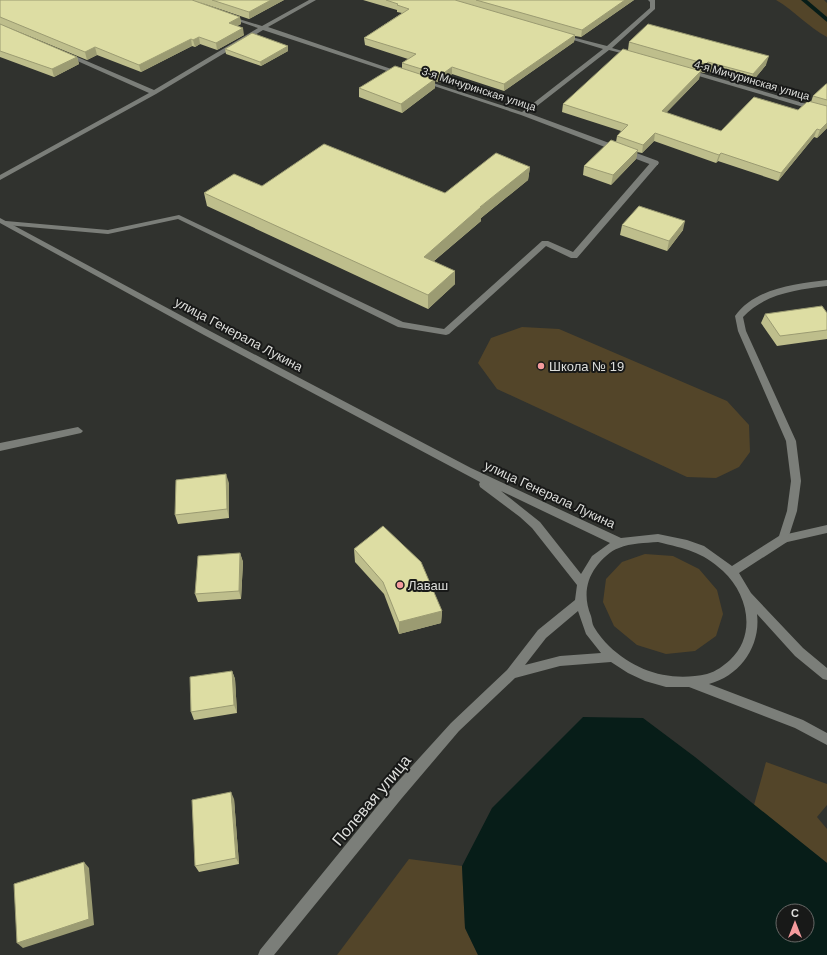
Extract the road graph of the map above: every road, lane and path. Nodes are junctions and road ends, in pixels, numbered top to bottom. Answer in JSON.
{"nodes":[{"id":1,"x":313,"y":0,"type":"edge"},
{"id":2,"x":652,"y":1,"type":"edge"},
{"id":3,"x":218,"y":13,"type":"edge"},
{"id":4,"x":262,"y":28,"type":"junction"},
{"id":5,"x":555,"y":33,"type":"edge"},
{"id":6,"x":608,"y":48,"type":"junction"},
{"id":7,"x":56,"y":50,"type":"edge"},
{"id":8,"x":638,"y":57,"type":"edge"},
{"id":9,"x":684,"y":70,"type":"edge"},
{"id":10,"x":411,"y":77,"type":"edge"},
{"id":11,"x":418,"y":79,"type":"edge"},
{"id":12,"x":154,"y":93,"type":"junction"},
{"id":13,"x":827,"y":112,"type":"edge"},
{"id":14,"x":523,"y":114,"type":"junction"},
{"id":15,"x":0,"y":178,"type":"edge"},
{"id":16,"x":3,"y":221,"type":"edge"},
{"id":17,"x":827,"y":283,"type":"edge"},
{"id":18,"x":78,"y":431,"type":"dead end"},
{"id":19,"x":0,"y":447,"type":"edge"},
{"id":20,"x":467,"y":471,"type":"junction"},
{"id":21,"x":827,"y":529,"type":"edge"},
{"id":22,"x":783,"y":539,"type":"junction"},
{"id":23,"x":621,"y":543,"type":"junction"},
{"id":24,"x":732,"y":572,"type":"junction"},
{"id":25,"x":582,"y":583,"type":"junction"},
{"id":26,"x":747,"y":595,"type":"junction"},
{"id":27,"x":581,"y":602,"type":"junction"},
{"id":28,"x":612,"y":657,"type":"junction"},
{"id":29,"x":511,"y":674,"type":"junction"},
{"id":30,"x":827,"y":675,"type":"edge"},
{"id":31,"x":692,"y":683,"type":"junction"},
{"id":32,"x":827,"y":739,"type":"edge"},
{"id":33,"x":265,"y":955,"type":"edge"}],
"edges":[{"from":1,"to":4,"type":"street"},
{"from":2,"to":6,"type":"street"},
{"from":3,"to":4,"type":"street","name":"3-я Мичуринская улица"},
{"from":4,"to":10,"type":"street","name":"3-я Мичуринская улица"},
{"from":4,"to":12,"type":"street"},
{"from":5,"to":6,"type":"street"},
{"from":6,"to":8,"type":"street"},
{"from":6,"to":14,"type":"street"},
{"from":7,"to":12,"type":"street"},
{"from":9,"to":13,"type":"street","name":"4-я Мичуринская улица"},
{"from":11,"to":14,"type":"street","name":"3-я Мичуринская улица"},
{"from":12,"to":15,"type":"street"},
{"from":14,"to":16,"type":"street","name":"3-я Мичуринская улица"},
{"from":16,"to":20,"type":"street","name":"улица Генерала Лукина"},
{"from":17,"to":22,"type":"street"},
{"from":18,"to":19,"type":"street"},
{"from":20,"to":23,"type":"street","name":"улица Генерала Лукина"},
{"from":20,"to":25,"type":"street","name":"улица Генерала Лукина"},
{"from":21,"to":22,"type":"street"},
{"from":22,"to":24,"type":"street"},
{"from":23,"to":24,"type":"street"},
{"from":23,"to":25,"type":"street"},
{"from":24,"to":26,"type":"street"},
{"from":25,"to":27,"type":"street"},
{"from":26,"to":30,"type":"street"},
{"from":26,"to":31,"type":"street"},
{"from":27,"to":28,"type":"street"},
{"from":27,"to":29,"type":"street","name":"Полевая улица"},
{"from":28,"to":29,"type":"street","name":"Полевая улица"},
{"from":28,"to":31,"type":"street"},
{"from":29,"to":33,"type":"street","name":"Полевая улица"},
{"from":31,"to":32,"type":"street"}]}
